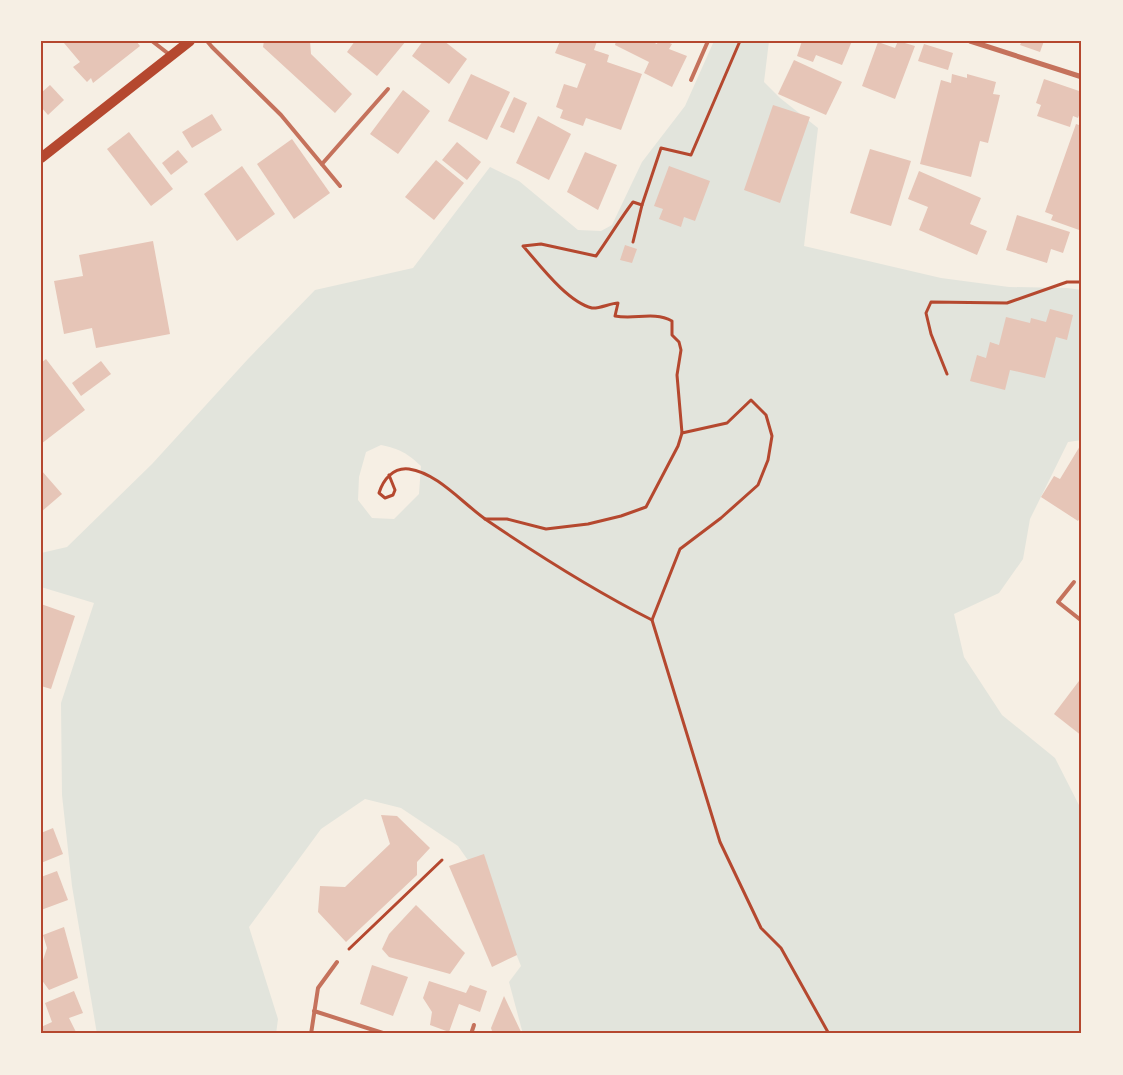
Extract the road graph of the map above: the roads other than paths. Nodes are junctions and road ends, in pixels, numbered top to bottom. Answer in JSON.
{"nodes":[{"id":1,"x":152,"y":41,"type":"edge"},
{"id":2,"x":190,"y":41,"type":"edge"},
{"id":3,"x":207,"y":41,"type":"edge"},
{"id":4,"x":708,"y":41,"type":"edge"},
{"id":5,"x":970,"y":41,"type":"edge"},
{"id":6,"x":172,"y":56,"type":"junction"},
{"id":7,"x":1082,"y":78,"type":"edge"},
{"id":8,"x":691,"y":80,"type":"dead end"},
{"id":9,"x":388,"y":89,"type":"dead end"},
{"id":10,"x":41,"y":158,"type":"edge"},
{"id":11,"x":322,"y":164,"type":"junction"},
{"id":12,"x":340,"y":186,"type":"dead end"},
{"id":13,"x":1074,"y":582,"type":"dead end"},
{"id":14,"x":1082,"y":622,"type":"edge"},
{"id":15,"x":337,"y":962,"type":"road end"},
{"id":16,"x":314,"y":1011,"type":"junction"},
{"id":17,"x":474,"y":1024,"type":"dead end"},
{"id":18,"x":311,"y":1034,"type":"edge"},
{"id":19,"x":386,"y":1034,"type":"edge"},
{"id":20,"x":471,"y":1034,"type":"edge"}],
"edges":[{"from":1,"to":6,"type":"lane"},
{"from":2,"to":6,"type":"main road"},
{"from":3,"to":11,"type":"lane"},
{"from":4,"to":8,"type":"lane"},
{"from":5,"to":7,"type":"street"},
{"from":6,"to":10,"type":"main road"},
{"from":9,"to":11,"type":"lane"},
{"from":11,"to":12,"type":"lane"},
{"from":13,"to":14,"type":"lane"},
{"from":15,"to":16,"type":"lane"},
{"from":16,"to":18,"type":"lane"},
{"from":16,"to":19,"type":"lane"},
{"from":17,"to":20,"type":"lane"}]}
